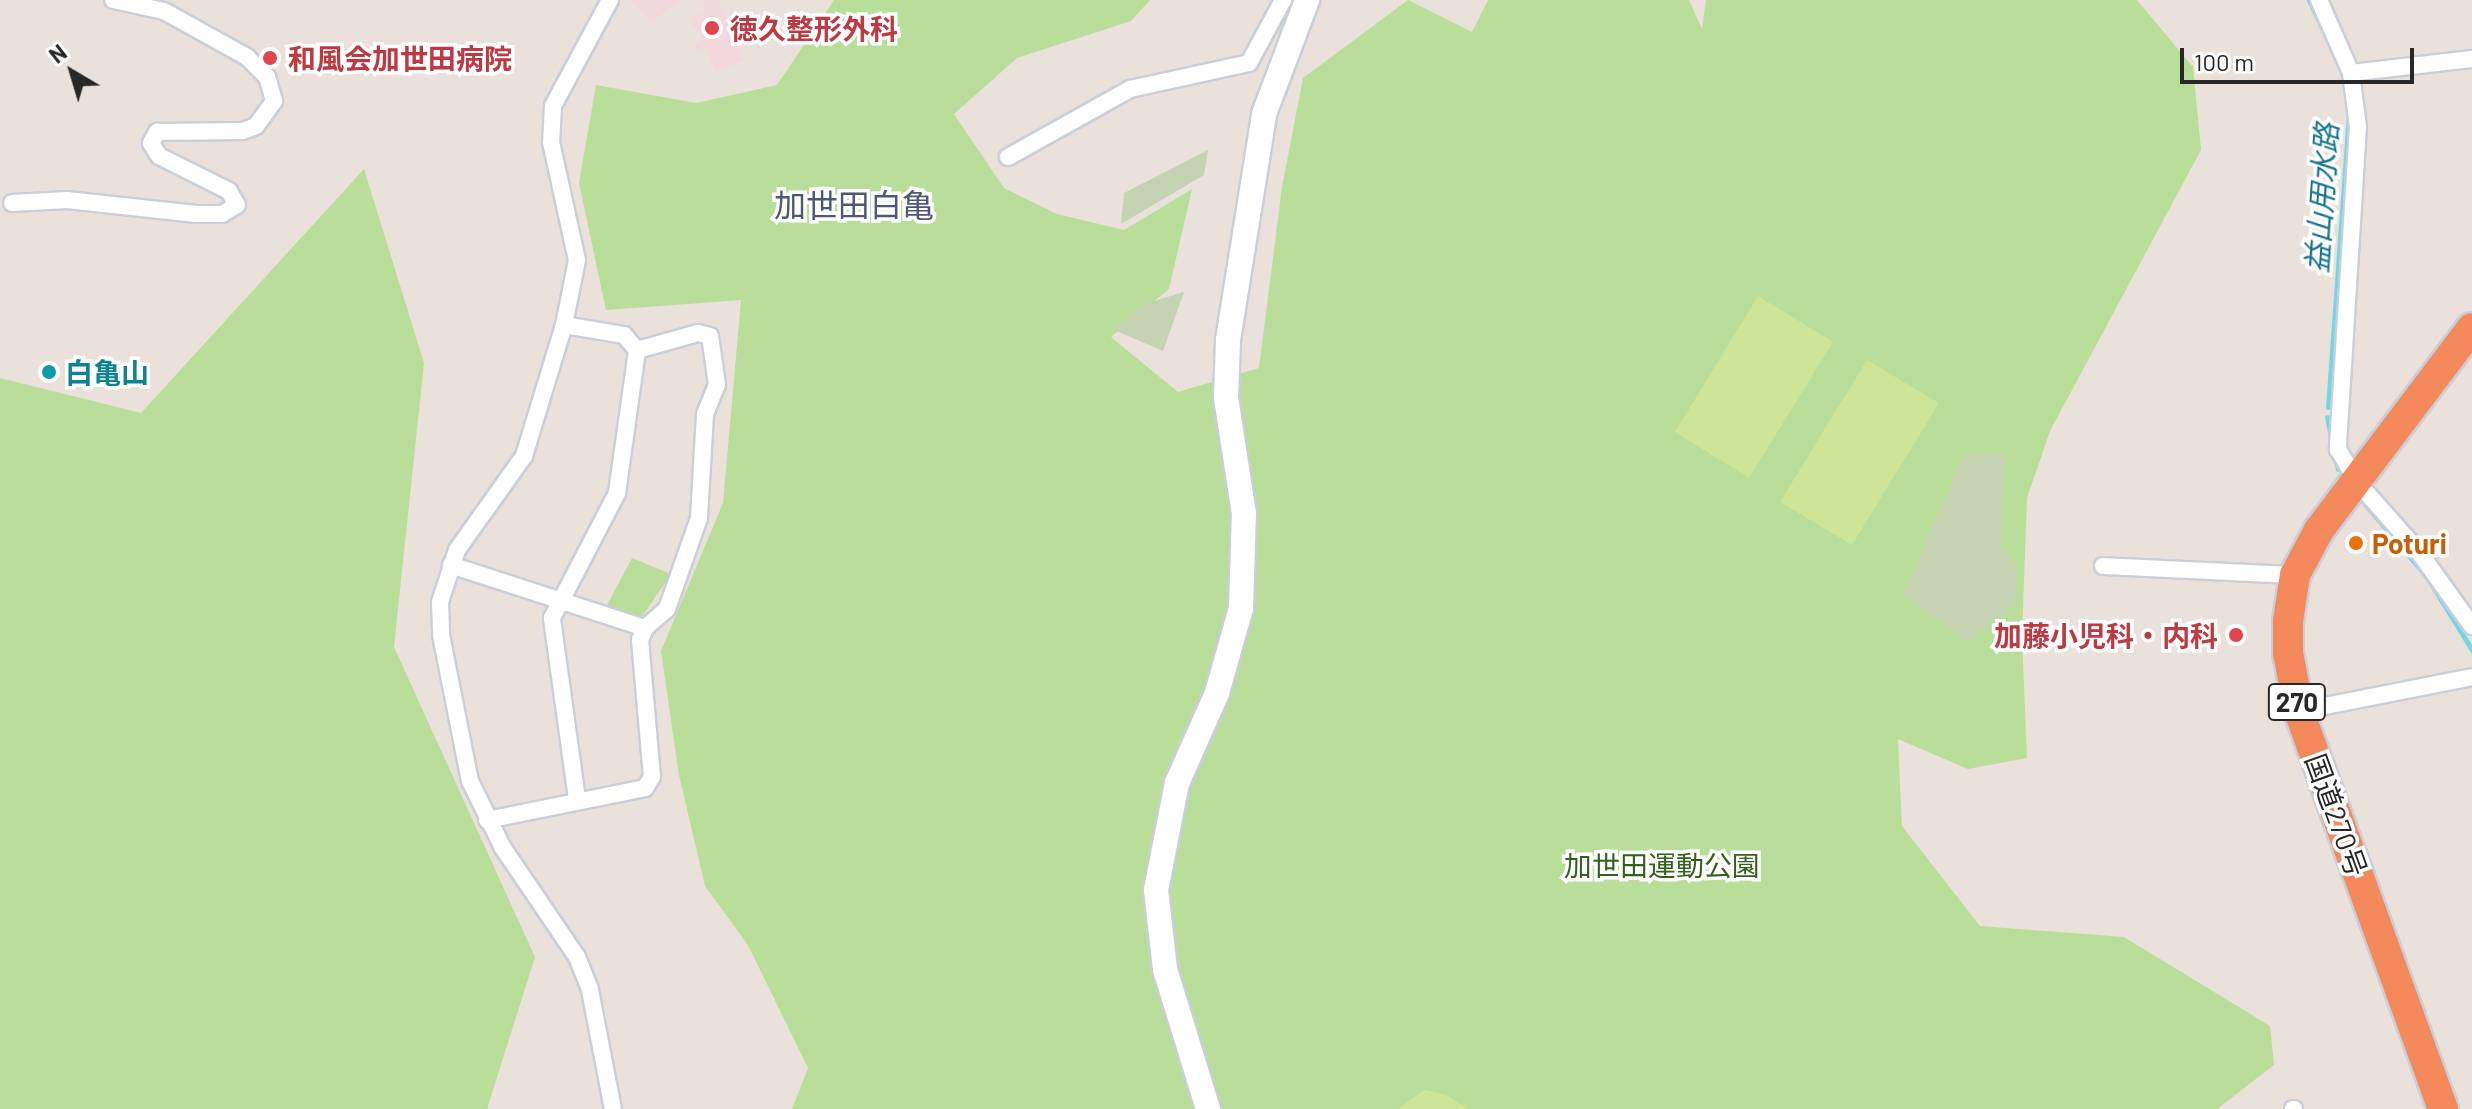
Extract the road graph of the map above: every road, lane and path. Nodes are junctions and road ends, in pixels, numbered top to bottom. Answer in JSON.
{"nodes":[{"id":1,"x":113,"y":0,"type":"edge"},
{"id":2,"x":610,"y":0,"type":"edge"},
{"id":3,"x":1283,"y":0,"type":"edge"},
{"id":4,"x":1307,"y":0,"type":"edge"},
{"id":5,"x":2319,"y":0,"type":"edge"},
{"id":6,"x":2472,"y":59,"type":"edge"},
{"id":7,"x":2351,"y":73,"type":"junction"},
{"id":8,"x":1008,"y":157,"type":"dead end"},
{"id":9,"x":12,"y":203,"type":"dead end"},
{"id":10,"x":564,"y":325,"type":"junction"},
{"id":11,"x":2472,"y":328,"type":"edge"},
{"id":12,"x":637,"y":350,"type":"junction"},
{"id":13,"x":2358,"y":483,"type":"junction"},
{"id":14,"x":451,"y":565,"type":"junction"},
{"id":15,"x":2103,"y":566,"type":"dead end"},
{"id":16,"x":2295,"y":575,"type":"junction"},
{"id":17,"x":557,"y":603,"type":"junction"},
{"id":18,"x":2472,"y":626,"type":"edge"},
{"id":19,"x":645,"y":628,"type":"junction"},
{"id":20,"x":2472,"y":677,"type":"edge"},
{"id":21,"x":2299,"y":711,"type":"junction"},
{"id":22,"x":577,"y":799,"type":"junction"},
{"id":23,"x":487,"y":820,"type":"junction"},
{"id":24,"x":613,"y":1109,"type":"edge"},
{"id":25,"x":1208,"y":1109,"type":"edge"},
{"id":26,"x":2443,"y":1109,"type":"edge"}],
"edges":[{"from":1,"to":9,"type":"street"},
{"from":2,"to":10,"type":"street"},
{"from":3,"to":8,"type":"street"},
{"from":4,"to":25,"type":"street"},
{"from":5,"to":7,"type":"street"},
{"from":6,"to":7,"type":"street"},
{"from":7,"to":13,"type":"street"},
{"from":10,"to":12,"type":"street"},
{"from":10,"to":14,"type":"street"},
{"from":11,"to":13,"type":"highway","name":"国道270号","number":"270"},
{"from":12,"to":17,"type":"street"},
{"from":12,"to":19,"type":"street"},
{"from":13,"to":16,"type":"highway","name":"国道270号","number":"270"},
{"from":13,"to":18,"type":"street"},
{"from":14,"to":17,"type":"street"},
{"from":14,"to":23,"type":"street"},
{"from":15,"to":16,"type":"street"},
{"from":16,"to":21,"type":"highway","name":"国道270号","number":"270"},
{"from":17,"to":19,"type":"street"},
{"from":17,"to":22,"type":"street"},
{"from":19,"to":22,"type":"street"},
{"from":20,"to":21,"type":"street"},
{"from":21,"to":26,"type":"highway","name":"国道270号","number":"270"},
{"from":22,"to":23,"type":"street"},
{"from":23,"to":24,"type":"street"}]}
